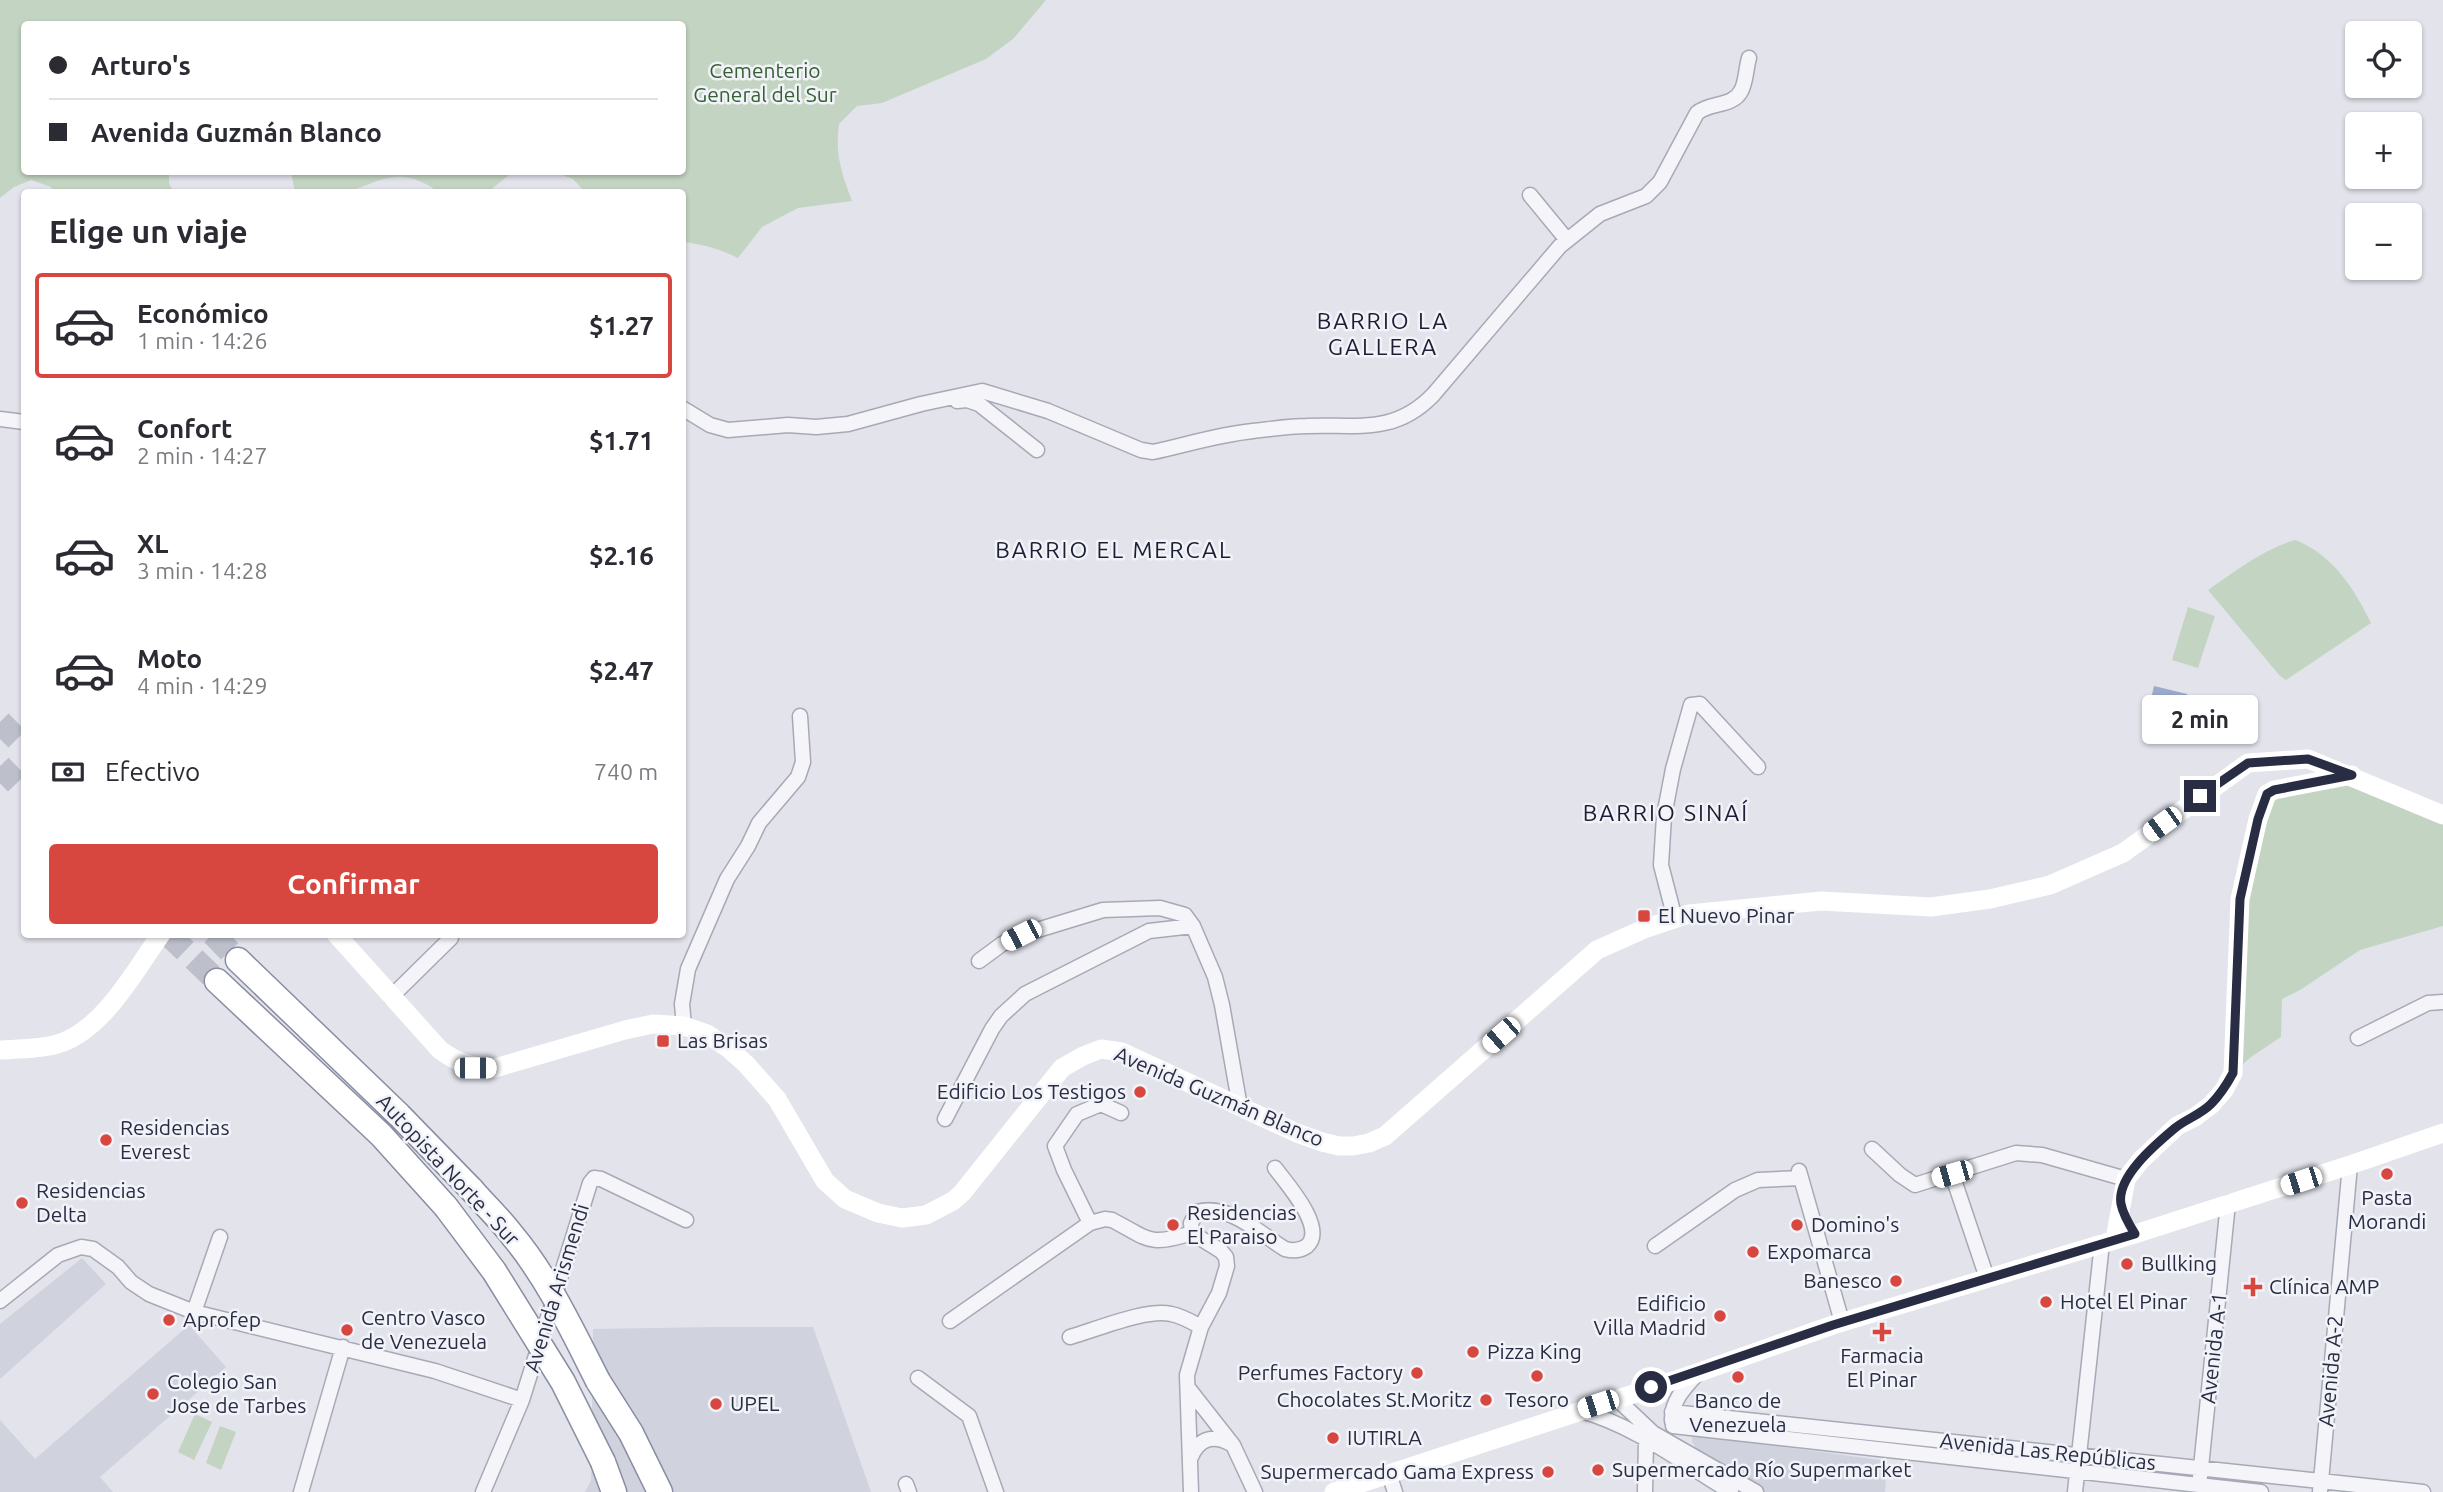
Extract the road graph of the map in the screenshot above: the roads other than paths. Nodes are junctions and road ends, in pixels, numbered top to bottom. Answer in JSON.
{"nodes":[{"id":1,"x":1749,"y":58,"type":"dead end"},
{"id":2,"x":1530,"y":195,"type":"dead end"},
{"id":3,"x":1567,"y":240,"type":"junction"},
{"id":4,"x":920,"y":404,"type":"junction"},
{"id":5,"x":686,"y":410,"type":"edge"},
{"id":6,"x":0,"y":419,"type":"edge"},
{"id":7,"x":21,"y":422,"type":"edge"},
{"id":8,"x":1037,"y":450,"type":"dead end"},
{"id":9,"x":800,"y":716,"type":"dead end"},
{"id":10,"x":1758,"y":767,"type":"dead end"},
{"id":11,"x":2352,"y":775,"type":"junction"},
{"id":12,"x":2443,"y":815,"type":"edge"},
{"id":13,"x":1675,"y":919,"type":"junction"},
{"id":14,"x":1193,"y":926,"type":"junction"},
{"id":15,"x":158,"y":938,"type":"edge"},
{"id":16,"x":339,"y":938,"type":"edge"},
{"id":17,"x":451,"y":938,"type":"dead end"},
{"id":18,"x":238,"y":960,"type":"tunnel mouth"},
{"id":19,"x":979,"y":961,"type":"dead end"},
{"id":20,"x":217,"y":981,"type":"tunnel mouth"},
{"id":21,"x":391,"y":998,"type":"junction"},
{"id":22,"x":2443,"y":1002,"type":"edge"},
{"id":23,"x":684,"y":1026,"type":"junction"},
{"id":24,"x":2358,"y":1038,"type":"dead end"},
{"id":25,"x":0,"y":1050,"type":"edge"},
{"id":26,"x":1240,"y":1107,"type":"junction"},
{"id":27,"x":1121,"y":1113,"type":"dead end"},
{"id":28,"x":945,"y":1119,"type":"dead end"},
{"id":29,"x":2438,"y":1137,"type":"edge"},
{"id":30,"x":1872,"y":1149,"type":"dead end"},
{"id":31,"x":2350,"y":1166,"type":"junction"},
{"id":32,"x":1275,"y":1168,"type":"dead end"},
{"id":33,"x":1952,"y":1174,"type":"junction"},
{"id":34,"x":2126,"y":1179,"type":"junction"},
{"id":35,"x":2228,"y":1203,"type":"junction"},
{"id":36,"x":2121,"y":1204,"type":"junction"},
{"id":37,"x":686,"y":1220,"type":"dead end"},
{"id":38,"x":1090,"y":1223,"type":"junction"},
{"id":39,"x":1192,"y":1233,"type":"junction"},
{"id":40,"x":2135,"y":1234,"type":"junction"},
{"id":41,"x":220,"y":1237,"type":"dead end"},
{"id":42,"x":2108,"y":1241,"type":"junction"},
{"id":43,"x":1655,"y":1246,"type":"dead end"},
{"id":44,"x":1987,"y":1278,"type":"junction"},
{"id":45,"x":0,"y":1301,"type":"edge"},
{"id":46,"x":194,"y":1312,"type":"junction"},
{"id":47,"x":950,"y":1321,"type":"dead end"},
{"id":48,"x":1842,"y":1322,"type":"junction"},
{"id":49,"x":1201,"y":1327,"type":"junction"},
{"id":50,"x":1070,"y":1337,"type":"dead end"},
{"id":51,"x":343,"y":1347,"type":"junction"},
{"id":52,"x":1701,"y":1370,"type":"junction"},
{"id":53,"x":918,"y":1378,"type":"dead end"},
{"id":54,"x":598,"y":1381,"type":"junction"},
{"id":55,"x":1189,"y":1388,"type":"junction"},
{"id":56,"x":1616,"y":1398,"type":"junction"},
{"id":57,"x":522,"y":1400,"type":"junction"},
{"id":58,"x":1580,"y":1411,"type":"junction"},
{"id":59,"x":1672,"y":1419,"type":"junction"},
{"id":60,"x":1646,"y":1440,"type":"junction"},
{"id":61,"x":1233,"y":1446,"type":"junction"},
{"id":62,"x":1688,"y":1453,"type":"junction"},
{"id":63,"x":2079,"y":1456,"type":"junction"},
{"id":64,"x":1191,"y":1457,"type":"junction"},
{"id":65,"x":603,"y":1462,"type":"junction"},
{"id":66,"x":2202,"y":1468,"type":"junction"},
{"id":67,"x":2077,"y":1473,"type":"junction"},
{"id":68,"x":1392,"y":1483,"type":"edge"},
{"id":69,"x":2321,"y":1487,"type":"edge"},
{"id":70,"x":2198,"y":1488,"type":"edge"},
{"id":71,"x":301,"y":1492,"type":"edge"},
{"id":72,"x":484,"y":1492,"type":"edge"},
{"id":73,"x":602,"y":1492,"type":"edge"},
{"id":74,"x":614,"y":1492,"type":"edge"},
{"id":75,"x":643,"y":1492,"type":"edge"},
{"id":76,"x":660,"y":1492,"type":"edge"},
{"id":77,"x":996,"y":1492,"type":"edge"},
{"id":78,"x":1191,"y":1492,"type":"edge"},
{"id":79,"x":1255,"y":1492,"type":"edge"},
{"id":80,"x":1334,"y":1492,"type":"edge"},
{"id":81,"x":1645,"y":1492,"type":"edge"},
{"id":82,"x":1731,"y":1492,"type":"edge"},
{"id":83,"x":1756,"y":1492,"type":"edge"},
{"id":84,"x":2075,"y":1492,"type":"edge"},
{"id":85,"x":2261,"y":1492,"type":"edge"},
{"id":86,"x":2423,"y":1492,"type":"edge"}],
"edges":[{"from":1,"to":3,"type":"street"},
{"from":2,"to":3,"type":"street"},
{"from":3,"to":4,"type":"street"},
{"from":4,"to":5,"type":"street"},
{"from":4,"to":8,"type":"street"},
{"from":6,"to":7,"type":"street"},
{"from":9,"to":23,"type":"street"},
{"from":10,"to":13,"type":"street"},
{"from":11,"to":12,"type":"street","name":"Avenida Guzmán Blanco"},
{"from":11,"to":13,"type":"street","name":"Avenida Guzmán Blanco"},
{"from":11,"to":34,"type":"street"},
{"from":13,"to":26,"type":"street","name":"Avenida Guzmán Blanco"},
{"from":14,"to":19,"type":"street"},
{"from":14,"to":26,"type":"street"},
{"from":14,"to":28,"type":"street"},
{"from":15,"to":25,"type":"street"},
{"from":16,"to":21,"type":"street","name":"Avenida Guzmán Blanco"},
{"from":17,"to":21,"type":"street"},
{"from":18,"to":54,"type":"highway","name":"Autopista Norte - Sur","bridge":true},
{"from":20,"to":65,"type":"highway","name":"Autopista Norte - Sur","bridge":true},
{"from":21,"to":23,"type":"street","name":"Avenida Guzmán Blanco"},
{"from":22,"to":24,"type":"street"},
{"from":23,"to":26,"type":"street","name":"Avenida Guzmán Blanco"},
{"from":27,"to":38,"type":"street"},
{"from":29,"to":31,"type":"street"},
{"from":30,"to":33,"type":"street"},
{"from":31,"to":35,"type":"street"},
{"from":31,"to":69,"type":"street","name":"Avenida A-2"},
{"from":32,"to":39,"type":"street"},
{"from":33,"to":34,"type":"street"},
{"from":33,"to":44,"type":"street"},
{"from":34,"to":36,"type":"street"},
{"from":35,"to":40,"type":"street"},
{"from":35,"to":66,"type":"street","name":"Avenida A-1"},
{"from":36,"to":40,"type":"street"},
{"from":36,"to":42,"type":"street"},
{"from":37,"to":57,"type":"street","name":"Avenida Arismendi"},
{"from":38,"to":39,"type":"street"},
{"from":38,"to":47,"type":"street"},
{"from":39,"to":49,"type":"street"},
{"from":40,"to":42,"type":"street"},
{"from":41,"to":46,"type":"street"},
{"from":42,"to":44,"type":"street"},
{"from":42,"to":63,"type":"street"},
{"from":43,"to":48,"type":"street"},
{"from":44,"to":48,"type":"street"},
{"from":45,"to":46,"type":"street"},
{"from":46,"to":51,"type":"street"},
{"from":48,"to":52,"type":"street"},
{"from":49,"to":50,"type":"street"},
{"from":49,"to":55,"type":"street"},
{"from":51,"to":57,"type":"street"},
{"from":51,"to":71,"type":"street"},
{"from":52,"to":56,"type":"street"},
{"from":52,"to":59,"type":"street"},
{"from":53,"to":77,"type":"street"},
{"from":54,"to":75,"type":"highway","name":"Autopista Norte - Sur"},
{"from":54,"to":76,"type":"highway"},
{"from":55,"to":61,"type":"street"},
{"from":55,"to":64,"type":"street"},
{"from":56,"to":58,"type":"street"},
{"from":56,"to":62,"type":"street"},
{"from":57,"to":72,"type":"street","name":"Avenida Arismendi"},
{"from":58,"to":60,"type":"street"},
{"from":58,"to":68,"type":"street"},
{"from":59,"to":62,"type":"street"},
{"from":59,"to":63,"type":"street","name":"Avenida Las Repúblicas"},
{"from":59,"to":67,"type":"street","name":"Avenida Las Repúblicas"},
{"from":60,"to":81,"type":"street"},
{"from":60,"to":82,"type":"street"},
{"from":61,"to":64,"type":"street"},
{"from":61,"to":79,"type":"street"},
{"from":62,"to":83,"type":"street"},
{"from":63,"to":66,"type":"street","name":"Avenida Las Repúblicas"},
{"from":63,"to":67,"type":"street"},
{"from":64,"to":78,"type":"street"},
{"from":65,"to":73,"type":"highway"},
{"from":65,"to":74,"type":"highway","name":"Autopista Norte - Sur"},
{"from":66,"to":69,"type":"street","name":"Avenida Las Repúblicas"},
{"from":66,"to":70,"type":"street","name":"Avenida A-1"},
{"from":67,"to":70,"type":"street","name":"Avenida Las Repúblicas"},
{"from":67,"to":84,"type":"street"},
{"from":68,"to":80,"type":"street"},
{"from":69,"to":86,"type":"street","name":"Avenida Las Repúblicas"},
{"from":70,"to":85,"type":"street","name":"Avenida Las Repúblicas"}]}
